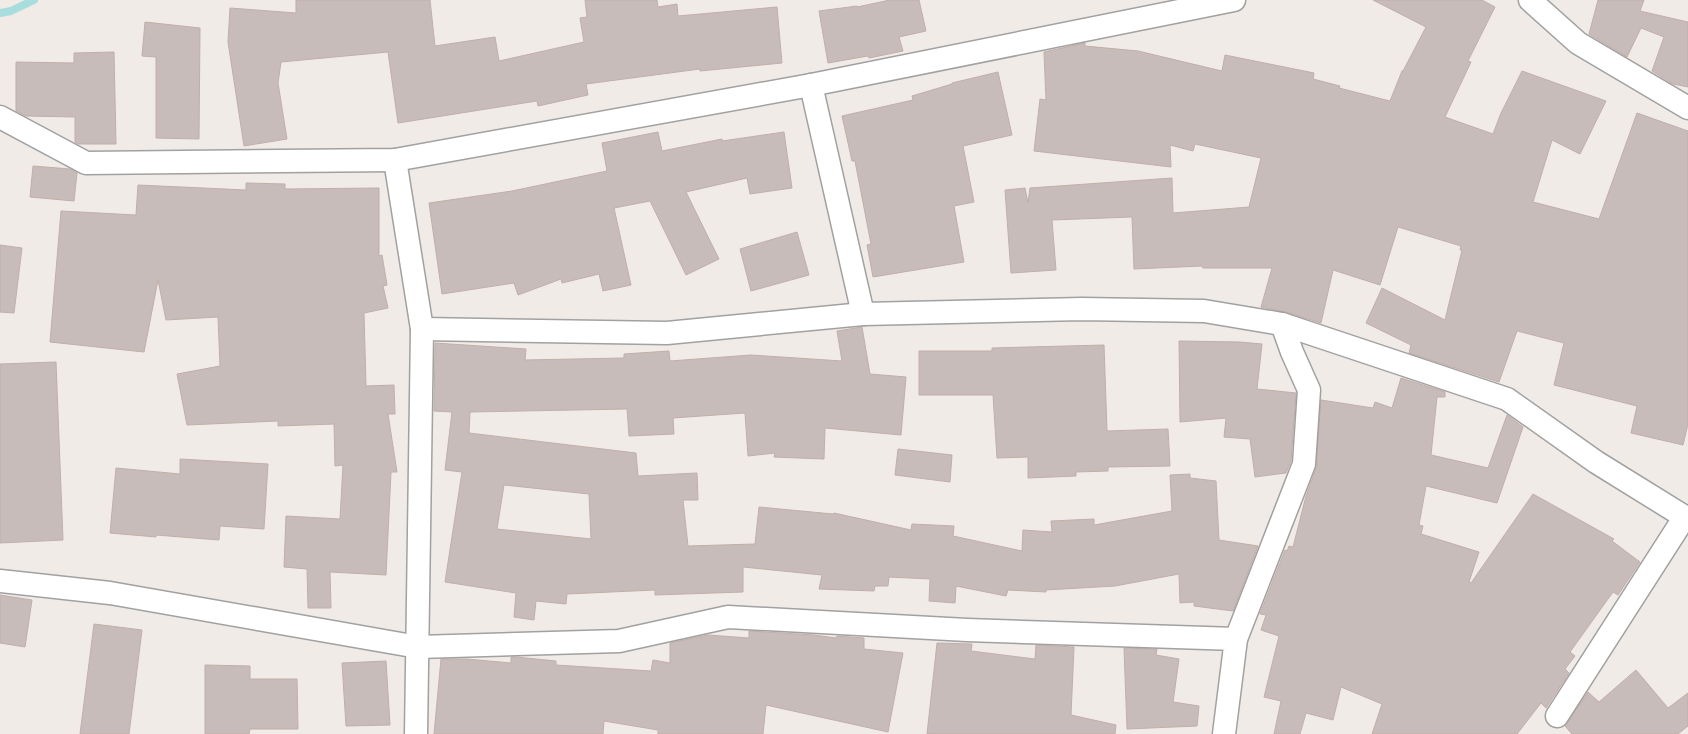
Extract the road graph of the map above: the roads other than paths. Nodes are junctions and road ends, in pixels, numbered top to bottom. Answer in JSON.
{"nodes":[{"id":1,"x":1234,"y":0,"type":"edge"},
{"id":2,"x":1530,"y":0,"type":"edge"},
{"id":3,"x":812,"y":85,"type":"junction"},
{"id":4,"x":1688,"y":108,"type":"edge"},
{"id":5,"x":0,"y":117,"type":"edge"},
{"id":6,"x":396,"y":160,"type":"junction"},
{"id":7,"x":863,"y":314,"type":"junction"},
{"id":8,"x":1282,"y":324,"type":"junction"},
{"id":9,"x":422,"y":329,"type":"junction"},
{"id":10,"x":1686,"y":518,"type":"edge"},
{"id":11,"x":0,"y":581,"type":"edge"},
{"id":12,"x":1236,"y":639,"type":"junction"},
{"id":13,"x":418,"y":647,"type":"junction"},
{"id":14,"x":1557,"y":716,"type":"dead end"},
{"id":15,"x":416,"y":734,"type":"edge"},
{"id":16,"x":1224,"y":734,"type":"edge"}],
"edges":[{"from":1,"to":3,"type":"street"},
{"from":2,"to":4,"type":"street"},
{"from":3,"to":6,"type":"street"},
{"from":3,"to":7,"type":"street"},
{"from":5,"to":6,"type":"street"},
{"from":6,"to":9,"type":"street"},
{"from":7,"to":8,"type":"street"},
{"from":7,"to":9,"type":"street"},
{"from":8,"to":10,"type":"street"},
{"from":8,"to":12,"type":"street"},
{"from":9,"to":13,"type":"street"},
{"from":10,"to":14,"type":"street"},
{"from":11,"to":13,"type":"street"},
{"from":12,"to":13,"type":"street"},
{"from":12,"to":16,"type":"street"},
{"from":13,"to":15,"type":"street"}]}
